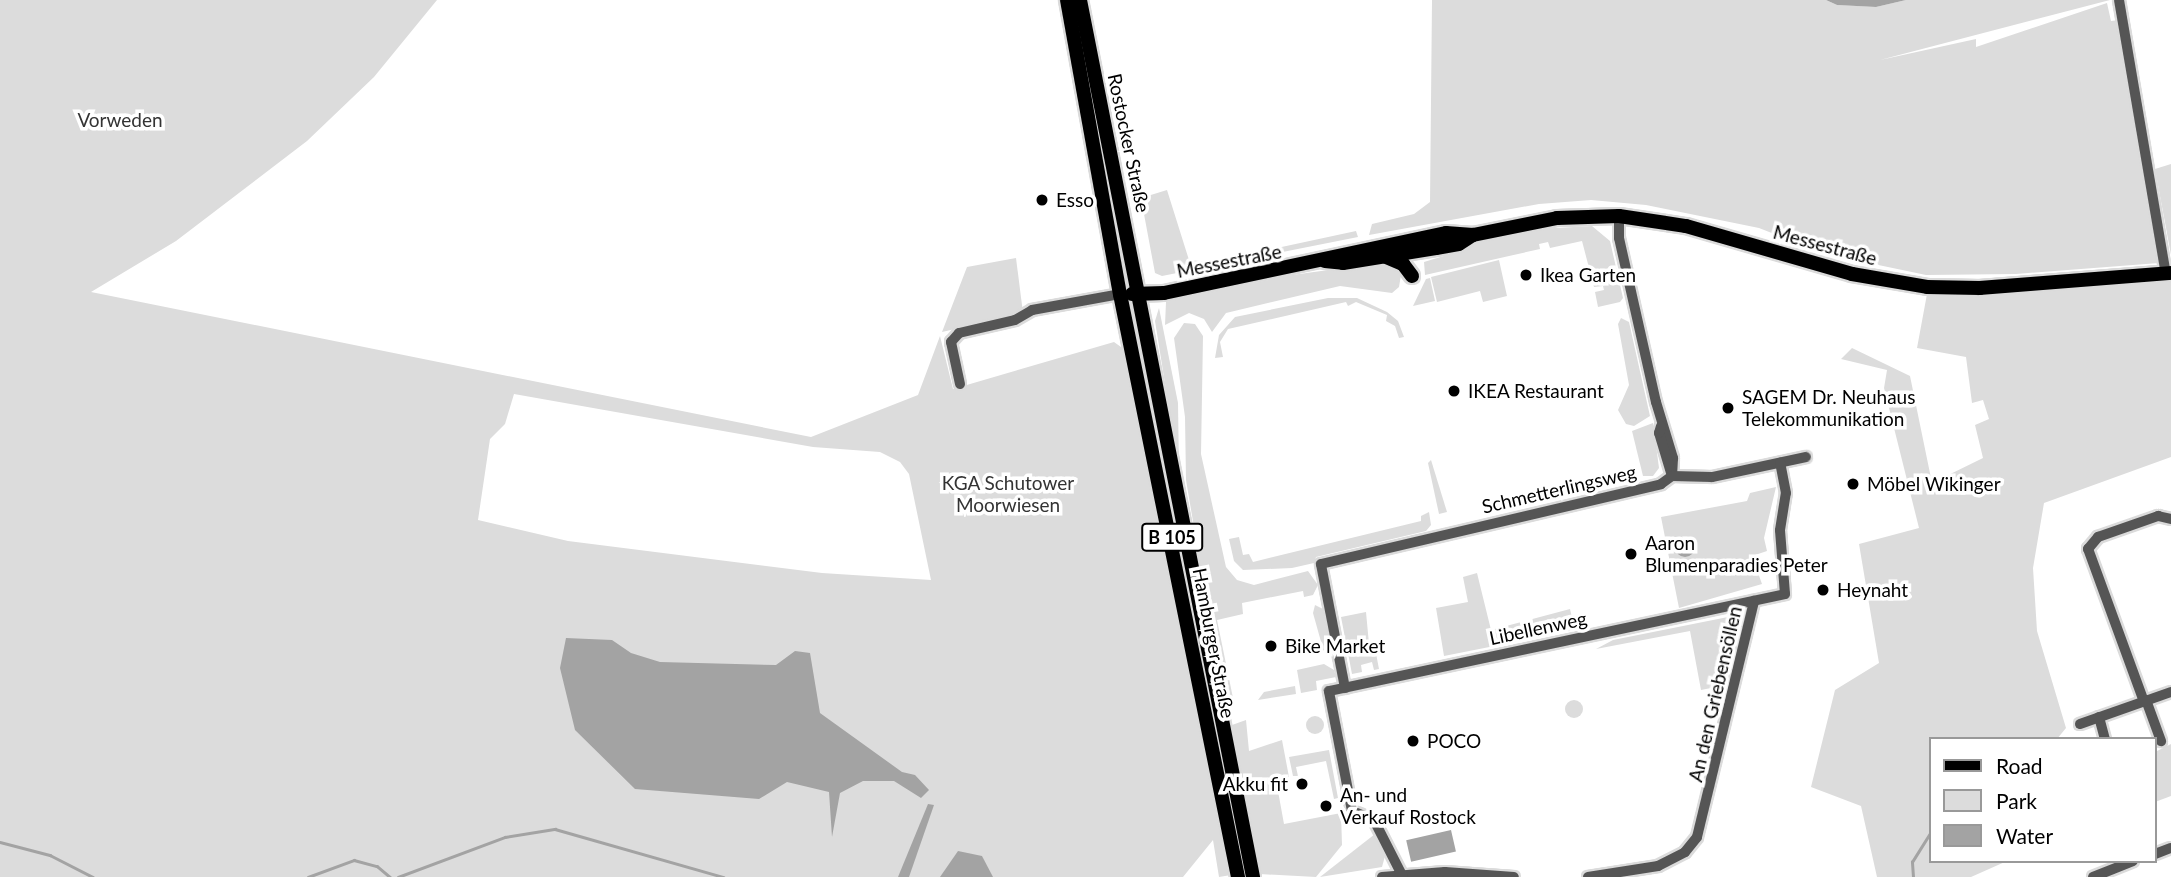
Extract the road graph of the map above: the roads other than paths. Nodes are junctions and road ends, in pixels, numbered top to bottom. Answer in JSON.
{"nodes":[{"id":1,"x":1067,"y":0,"type":"edge"},
{"id":2,"x":1080,"y":0,"type":"edge"},
{"id":3,"x":2119,"y":0,"type":"edge"},
{"id":4,"x":1619,"y":216,"type":"junction"},
{"id":5,"x":1473,"y":234,"type":"junction"},
{"id":6,"x":1383,"y":256,"type":"junction"},
{"id":7,"x":1325,"y":261,"type":"junction"},
{"id":8,"x":2169,"y":274,"type":"edge"},
{"id":9,"x":1412,"y":276,"type":"dead end"},
{"id":10,"x":1120,"y":294,"type":"junction"},
{"id":11,"x":1141,"y":294,"type":"junction"},
{"id":12,"x":960,"y":384,"type":"dead end"},
{"id":13,"x":1806,"y":457,"type":"dead end"},
{"id":14,"x":1780,"y":463,"type":"junction"},
{"id":15,"x":1672,"y":476,"type":"junction"},
{"id":16,"x":2170,"y":517,"type":"edge"},
{"id":17,"x":1754,"y":601,"type":"junction"},
{"id":18,"x":1345,"y":688,"type":"junction"},
{"id":19,"x":2171,"y":692,"type":"edge"},
{"id":20,"x":2144,"y":699,"type":"junction"},
{"id":21,"x":2099,"y":717,"type":"junction"},
{"id":22,"x":2080,"y":724,"type":"dead end"},
{"id":23,"x":2104,"y":737,"type":"edge"},
{"id":24,"x":2161,"y":741,"type":"dead end"},
{"id":25,"x":2128,"y":863,"type":"edge"},
{"id":26,"x":1402,"y":875,"type":"edge"},
{"id":27,"x":1238,"y":877,"type":"edge"},
{"id":28,"x":1253,"y":877,"type":"edge"},
{"id":29,"x":1382,"y":877,"type":"edge"},
{"id":30,"x":1514,"y":877,"type":"edge"},
{"id":31,"x":1588,"y":877,"type":"edge"},
{"id":32,"x":2093,"y":877,"type":"edge"}],
"edges":[{"from":1,"to":10,"type":"main road","name":"Rostocker Straße","number":"B 105"},
{"from":2,"to":11,"type":"main road","name":"Rostocker Straße","number":"B 105"},
{"from":3,"to":8,"type":"street"},
{"from":4,"to":5,"type":"main road","name":"Messestraße"},
{"from":4,"to":8,"type":"main road","name":"Messestraße"},
{"from":4,"to":15,"type":"street"},
{"from":5,"to":6,"type":"main road","name":"Messestraße"},
{"from":5,"to":7,"type":"main road","name":"Messestraße"},
{"from":6,"to":7,"type":"main road","name":"Messestraße"},
{"from":6,"to":9,"type":"main road"},
{"from":7,"to":11,"type":"main road","name":"Messestraße"},
{"from":10,"to":11,"type":"main road","name":"Messestraße"},
{"from":10,"to":12,"type":"street"},
{"from":10,"to":27,"type":"main road","name":"Hamburger Straße","number":"B 105"},
{"from":11,"to":28,"type":"main road","name":"Hamburger Straße","number":"B 105"},
{"from":13,"to":14,"type":"street","name":"Schmetterlingsweg"},
{"from":14,"to":15,"type":"street","name":"Schmetterlingsweg"},
{"from":14,"to":17,"type":"street","name":"An den Griebensöllen"},
{"from":15,"to":18,"type":"street","name":"Schmetterlingsweg"},
{"from":16,"to":20,"type":"street"},
{"from":17,"to":18,"type":"street","name":"Libellenweg"},
{"from":17,"to":31,"type":"street","name":"An den Griebensöllen"},
{"from":18,"to":26,"type":"street","name":"Libellenweg"},
{"from":19,"to":20,"type":"street"},
{"from":20,"to":21,"type":"street"},
{"from":20,"to":24,"type":"street"},
{"from":21,"to":22,"type":"street"},
{"from":21,"to":23,"type":"street"},
{"from":25,"to":32,"type":"street"},
{"from":26,"to":29,"type":"street"},
{"from":26,"to":30,"type":"street"}]}
